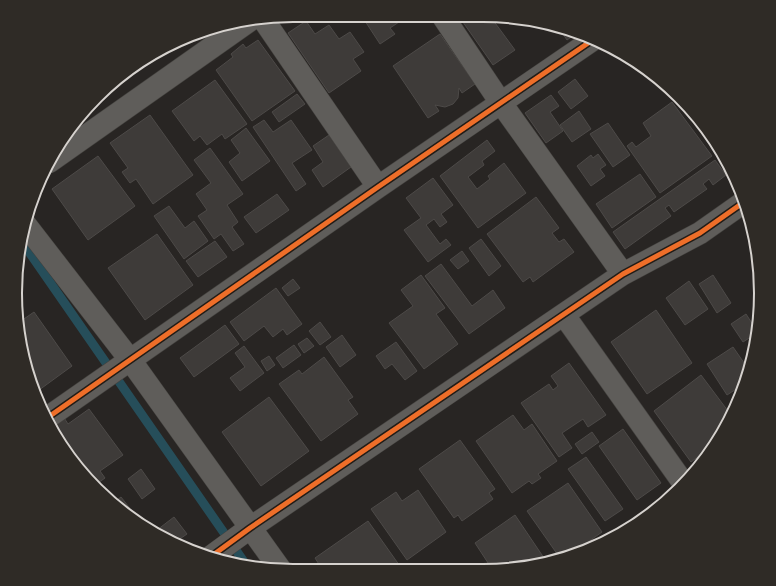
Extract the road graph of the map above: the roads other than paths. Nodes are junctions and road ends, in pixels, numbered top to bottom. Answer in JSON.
{"nodes":[{"id":1,"x":447,"y":22,"type":"edge"},
{"id":2,"x":266,"y":24,"type":"edge"},
{"id":3,"x":241,"y":27,"type":"edge"},
{"id":4,"x":588,"y":43,"type":"edge"},
{"id":5,"x":501,"y":103,"type":"junction"},
{"id":6,"x":60,"y":154,"type":"edge"},
{"id":7,"x":378,"y":187,"type":"junction"},
{"id":8,"x":740,"y":205,"type":"edge"},
{"id":9,"x":30,"y":229,"type":"edge"},
{"id":10,"x":623,"y":274,"type":"junction"},
{"id":11,"x":564,"y":315,"type":"junction"},
{"id":12,"x":130,"y":361,"type":"junction"},
{"id":13,"x":51,"y":415,"type":"edge"},
{"id":14,"x":680,"y":479,"type":"edge"},
{"id":15,"x":250,"y":528,"type":"junction"},
{"id":16,"x":216,"y":553,"type":"edge"},
{"id":17,"x":276,"y":563,"type":"edge"}],
"edges":[{"from":1,"to":5,"type":"street"},
{"from":2,"to":7,"type":"street"},
{"from":3,"to":6,"type":"street"},
{"from":4,"to":5,"type":"street"},
{"from":5,"to":7,"type":"street"},
{"from":5,"to":10,"type":"street"},
{"from":7,"to":12,"type":"street"},
{"from":8,"to":10,"type":"street"},
{"from":9,"to":12,"type":"street"},
{"from":10,"to":11,"type":"street"},
{"from":11,"to":14,"type":"street"},
{"from":11,"to":15,"type":"street"},
{"from":12,"to":13,"type":"street"},
{"from":12,"to":15,"type":"street"},
{"from":15,"to":16,"type":"street"},
{"from":15,"to":17,"type":"street"}]}
